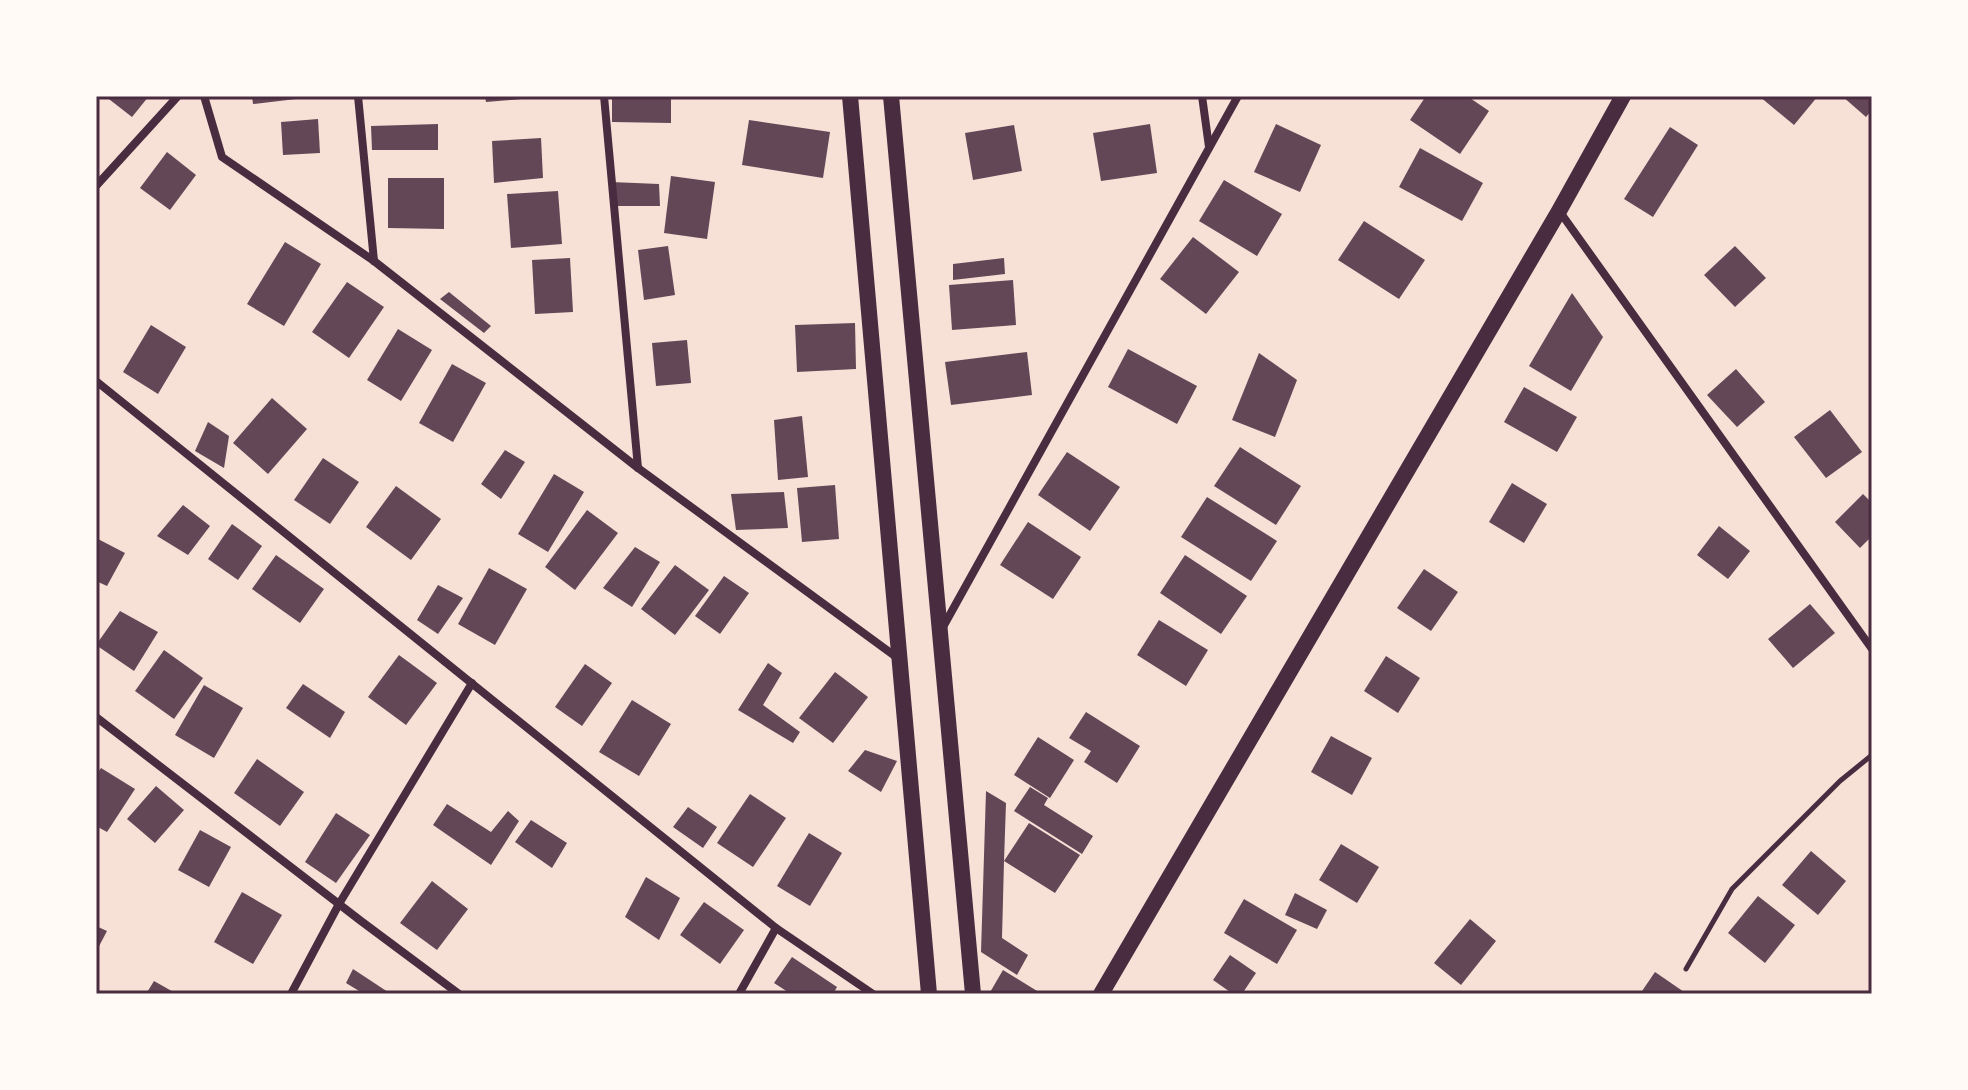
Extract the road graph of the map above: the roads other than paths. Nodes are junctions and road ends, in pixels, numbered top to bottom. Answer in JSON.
{"nodes":[{"id":1,"x":178,"y":96,"type":"edge"},
{"id":2,"x":204,"y":96,"type":"edge"},
{"id":3,"x":358,"y":96,"type":"edge"},
{"id":4,"x":604,"y":96,"type":"edge"},
{"id":5,"x":850,"y":96,"type":"edge"},
{"id":6,"x":891,"y":96,"type":"edge"},
{"id":7,"x":1202,"y":96,"type":"edge"},
{"id":8,"x":1238,"y":96,"type":"edge"},
{"id":9,"x":1623,"y":96,"type":"edge"},
{"id":10,"x":1209,"y":148,"type":"junction"},
{"id":11,"x":96,"y":186,"type":"edge"},
{"id":12,"x":1559,"y":211,"type":"junction"},
{"id":13,"x":374,"y":261,"type":"junction"},
{"id":14,"x":96,"y":381,"type":"edge"},
{"id":15,"x":638,"y":468,"type":"junction"},
{"id":16,"x":940,"y":633,"type":"junction"},
{"id":17,"x":1872,"y":649,"type":"edge"},
{"id":18,"x":900,"y":660,"type":"junction"},
{"id":19,"x":472,"y":683,"type":"junction"},
{"id":20,"x":96,"y":717,"type":"edge"},
{"id":21,"x":1872,"y":755,"type":"edge"},
{"id":22,"x":339,"y":904,"type":"junction"},
{"id":23,"x":776,"y":928,"type":"junction"},
{"id":24,"x":1686,"y":969,"type":"dead end"},
{"id":25,"x":291,"y":994,"type":"edge"},
{"id":26,"x":459,"y":994,"type":"edge"},
{"id":27,"x":739,"y":994,"type":"edge"},
{"id":28,"x":873,"y":994,"type":"edge"},
{"id":29,"x":929,"y":994,"type":"edge"},
{"id":30,"x":973,"y":994,"type":"edge"},
{"id":31,"x":1101,"y":994,"type":"edge"}],
"edges":[{"from":1,"to":11,"type":"street"},
{"from":2,"to":13,"type":"street"},
{"from":3,"to":13,"type":"street"},
{"from":4,"to":15,"type":"street"},
{"from":5,"to":18,"type":"main road"},
{"from":6,"to":16,"type":"main road"},
{"from":7,"to":10,"type":"street"},
{"from":8,"to":10,"type":"street"},
{"from":9,"to":12,"type":"main road"},
{"from":10,"to":16,"type":"street"},
{"from":12,"to":17,"type":"street"},
{"from":12,"to":31,"type":"main road"},
{"from":13,"to":15,"type":"street"},
{"from":14,"to":19,"type":"street"},
{"from":15,"to":18,"type":"street"},
{"from":16,"to":30,"type":"main road"},
{"from":18,"to":29,"type":"main road"},
{"from":19,"to":22,"type":"street"},
{"from":19,"to":23,"type":"street"},
{"from":20,"to":22,"type":"street"},
{"from":21,"to":24,"type":"lane"},
{"from":22,"to":25,"type":"street"},
{"from":22,"to":26,"type":"street"},
{"from":23,"to":27,"type":"street"},
{"from":23,"to":28,"type":"street"}]}
